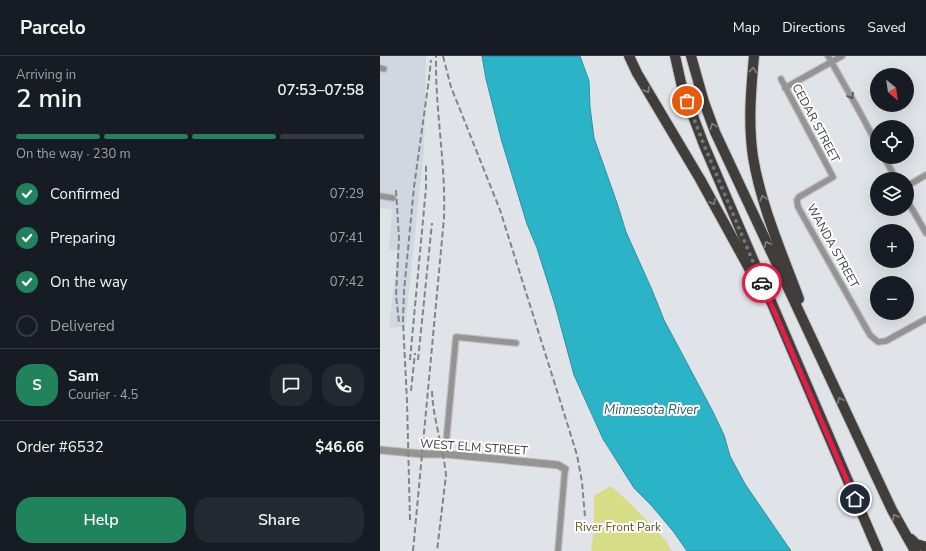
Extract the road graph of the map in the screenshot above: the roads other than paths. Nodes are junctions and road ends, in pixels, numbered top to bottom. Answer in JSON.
{"nodes":[{"id":1,"x":629,"y":56,"type":"edge"},
{"id":2,"x":676,"y":56,"type":"edge"},
{"id":3,"x":691,"y":56,"type":"edge"},
{"id":4,"x":754,"y":56,"type":"edge"},
{"id":5,"x":828,"y":56,"type":"edge"},
{"id":6,"x":842,"y":56,"type":"edge"},
{"id":7,"x":831,"y":62,"type":"junction"},
{"id":8,"x":780,"y":79,"type":"dead end"},
{"id":9,"x":784,"y":88,"type":"junction"},
{"id":10,"x":870,"y":131,"type":"edge"},
{"id":11,"x":926,"y":175,"type":"edge"},
{"id":12,"x":914,"y":182,"type":"edge"},
{"id":13,"x":380,"y":196,"type":"edge"},
{"id":14,"x":393,"y":198,"type":"dead end"},
{"id":15,"x":797,"y":200,"type":"joint"},
{"id":16,"x":914,"y":212,"type":"edge"},
{"id":17,"x":926,"y":233,"type":"edge"},
{"id":18,"x":926,"y":318,"type":"edge"},
{"id":19,"x":780,"y":325,"type":"junction"},
{"id":20,"x":516,"y":343,"type":"dead end"},
{"id":21,"x":819,"y":354,"type":"junction"},
{"id":22,"x":380,"y":450,"type":"edge"},
{"id":23,"x":445,"y":454,"type":"junction"},
{"id":24,"x":565,"y":469,"type":"joint"},
{"id":25,"x":903,"y":531,"type":"junction"},
{"id":26,"x":926,"y":547,"type":"edge"},
{"id":27,"x":558,"y":551,"type":"edge"},
{"id":28,"x":878,"y":551,"type":"edge"},
{"id":29,"x":915,"y":551,"type":"edge"}],
"edges":[{"from":1,"to":19,"type":"highway","one_way":true},
{"from":2,"to":19,"type":"highway"},
{"from":21,"to":3,"type":"highway","one_way":true},
{"from":21,"to":4,"type":"highway","one_way":true},
{"from":5,"to":7,"type":"street"},
{"from":6,"to":7,"type":"street"},
{"from":7,"to":9,"type":"street"},
{"from":7,"to":10,"type":"street","one_way":true},
{"from":8,"to":9,"type":"street","name":"CEDAR STREET"},
{"from":9,"to":15,"type":"street","name":"CEDAR STREET"},
{"from":11,"to":12,"type":"street"},
{"from":13,"to":14,"type":"street"},
{"from":15,"to":18,"type":"street","name":"WANDA STREET"},
{"from":16,"to":17,"type":"street"},
{"from":19,"to":28,"type":"highway"},
{"from":20,"to":23,"type":"street"},
{"from":25,"to":21,"type":"highway","one_way":true},
{"from":22,"to":23,"type":"street","name":"WEST ELM STREET"},
{"from":23,"to":24,"type":"street","name":"WEST ELM STREET"},
{"from":24,"to":27,"type":"street"},
{"from":25,"to":26,"type":"highway"},
{"from":25,"to":29,"type":"highway"}]}
